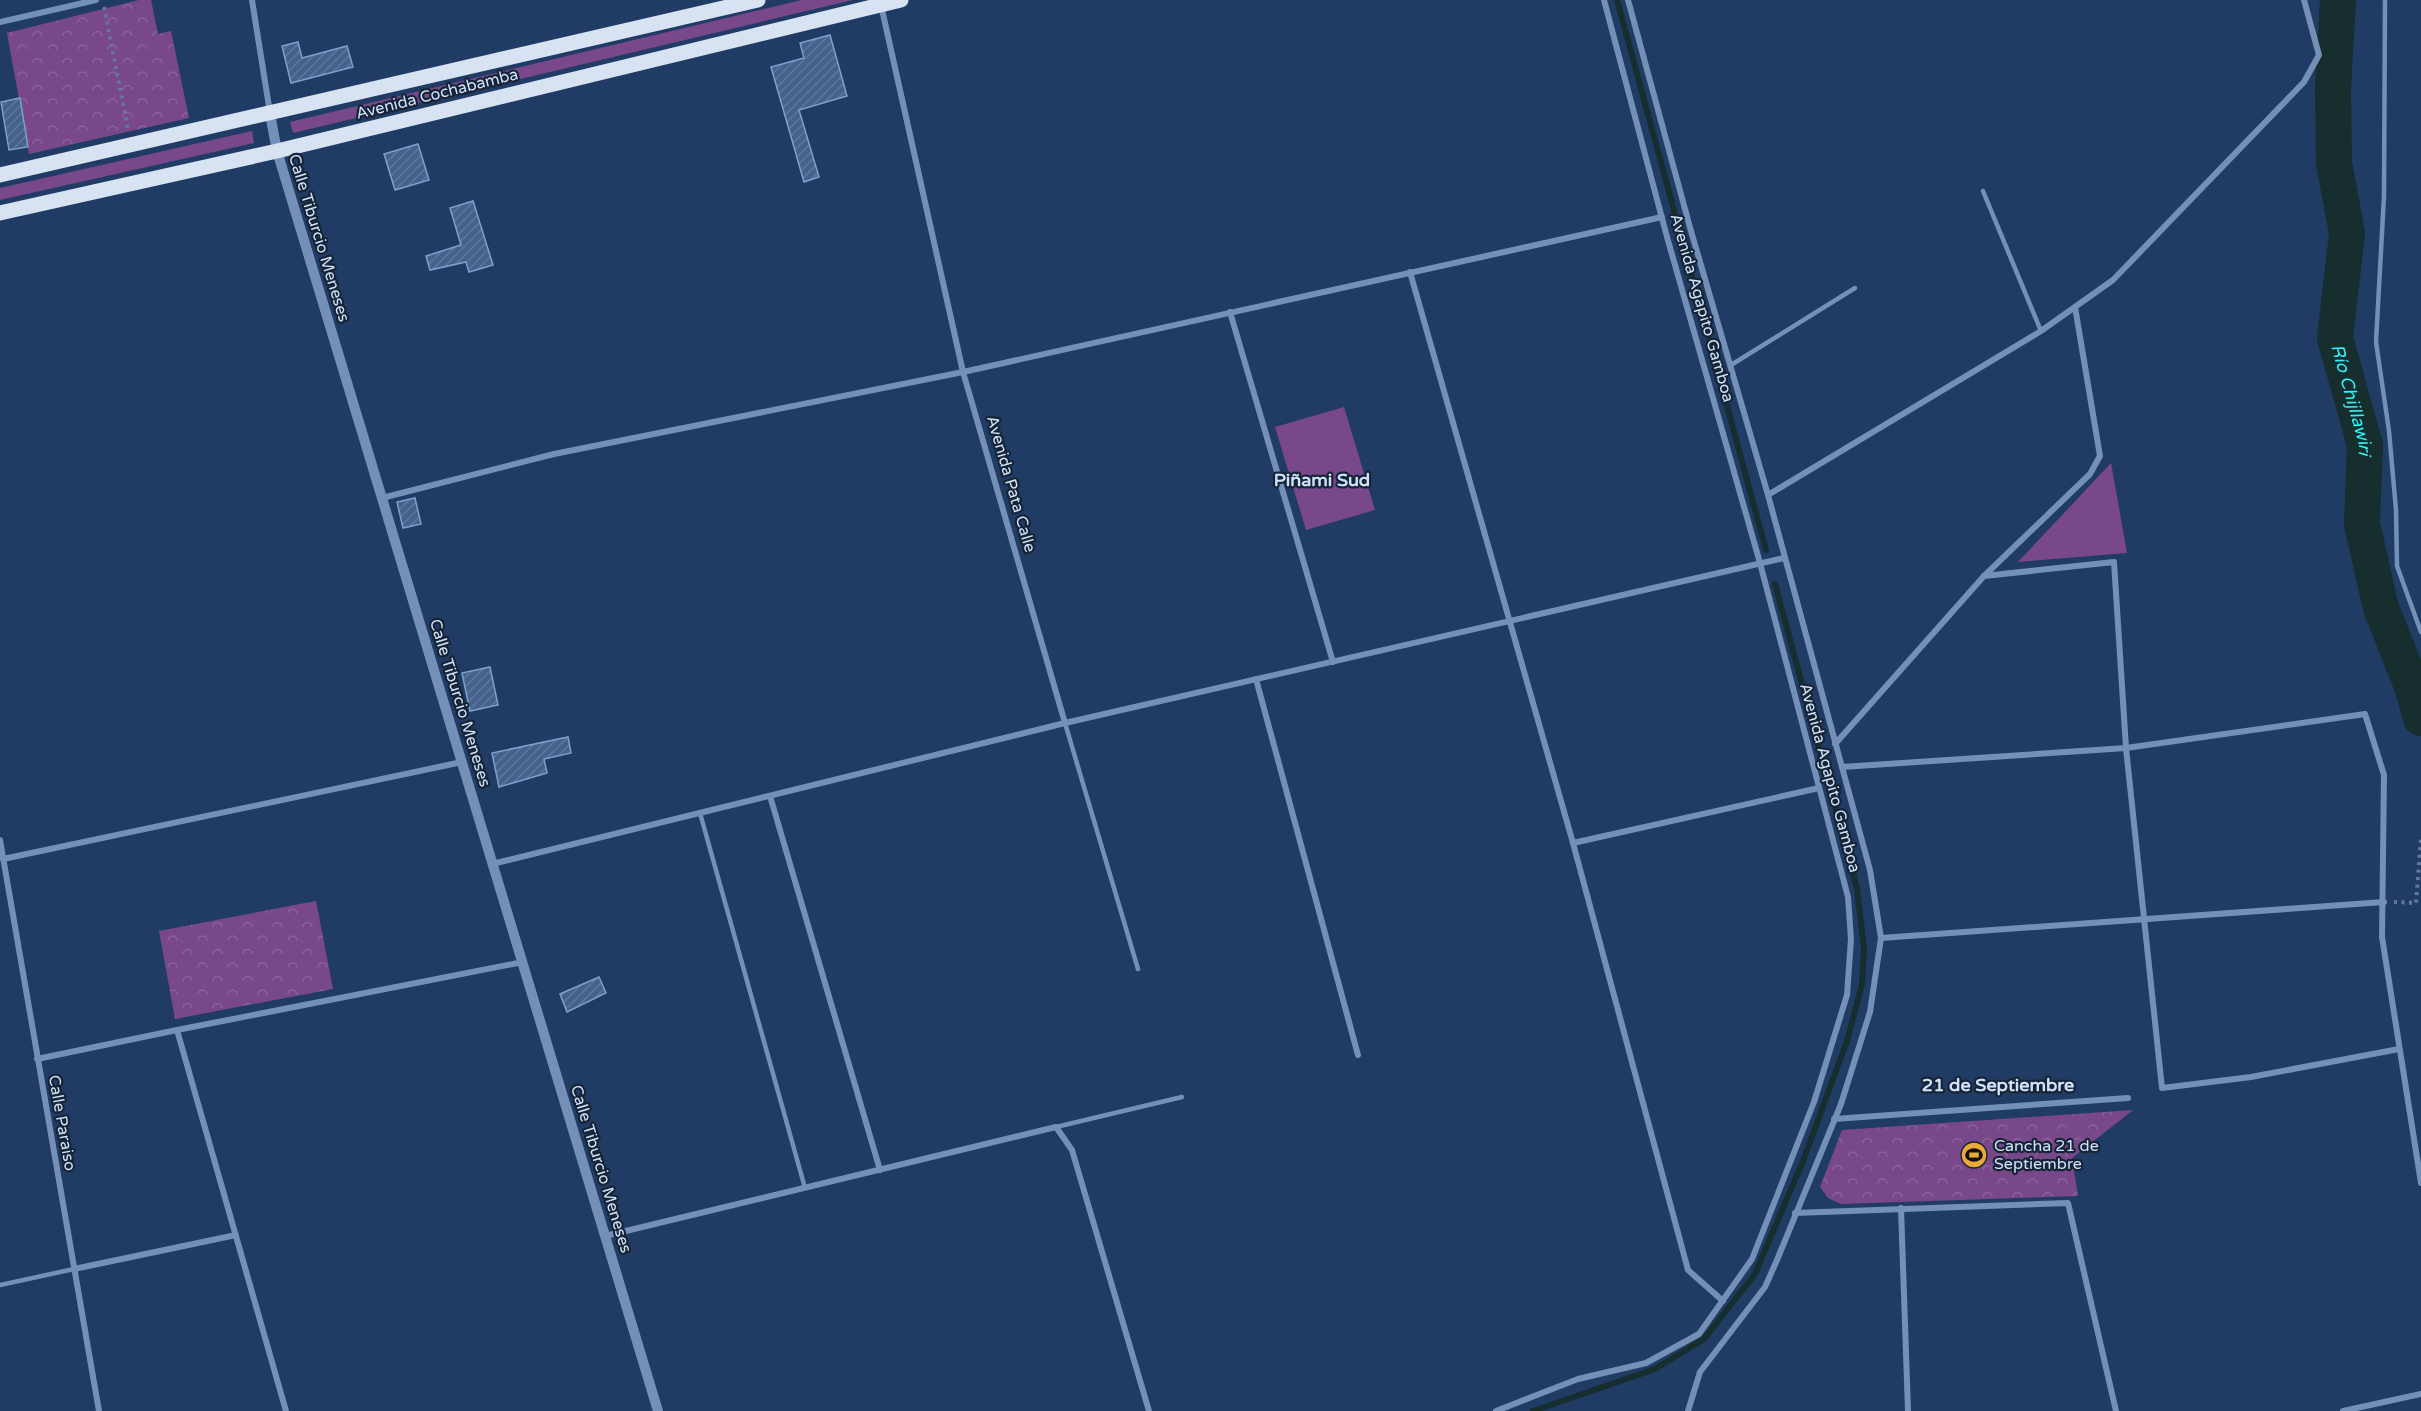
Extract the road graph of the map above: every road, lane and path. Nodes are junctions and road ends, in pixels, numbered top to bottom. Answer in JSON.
{"nodes":[{"id":1,"x":96,"y":0,"type":"edge"},
{"id":2,"x":103,"y":0,"type":"edge"},
{"id":3,"x":252,"y":0,"type":"edge"},
{"id":4,"x":758,"y":0,"type":"edge"},
{"id":5,"x":900,"y":0,"type":"edge"},
{"id":6,"x":1604,"y":0,"type":"edge"},
{"id":7,"x":1628,"y":0,"type":"edge"},
{"id":8,"x":2304,"y":0,"type":"edge"},
{"id":9,"x":2385,"y":0,"type":"edge"},
{"id":10,"x":881,"y":2,"type":"edge"},
{"id":11,"x":0,"y":22,"type":"edge"},
{"id":12,"x":270,"y":114,"type":"junction"},
{"id":13,"x":132,"y":146,"type":"junction"},
{"id":14,"x":277,"y":151,"type":"junction"},
{"id":15,"x":0,"y":176,"type":"edge"},
{"id":16,"x":1983,"y":191,"type":"dead end"},
{"id":17,"x":0,"y":213,"type":"edge"},
{"id":18,"x":1662,"y":217,"type":"junction"},
{"id":19,"x":1410,"y":272,"type":"junction"},
{"id":20,"x":1855,"y":288,"type":"dead end"},
{"id":21,"x":2075,"y":307,"type":"junction"},
{"id":22,"x":1230,"y":312,"type":"junction"},
{"id":23,"x":2041,"y":331,"type":"junction"},
{"id":24,"x":1731,"y":365,"type":"junction"},
{"id":25,"x":963,"y":372,"type":"junction"},
{"id":26,"x":1768,"y":495,"type":"junction"},
{"id":27,"x":382,"y":498,"type":"junction"},
{"id":28,"x":1784,"y":558,"type":"junction"},
{"id":29,"x":1760,"y":564,"type":"junction"},
{"id":30,"x":1984,"y":576,"type":"junction"},
{"id":31,"x":1508,"y":621,"type":"junction"},
{"id":32,"x":2421,"y":632,"type":"edge"},
{"id":33,"x":1333,"y":662,"type":"junction"},
{"id":34,"x":1256,"y":679,"type":"junction"},
{"id":35,"x":1065,"y":723,"type":"junction"},
{"id":36,"x":1835,"y":744,"type":"junction"},
{"id":37,"x":2126,"y":748,"type":"junction"},
{"id":38,"x":462,"y":762,"type":"junction"},
{"id":39,"x":1842,"y":767,"type":"junction"},
{"id":40,"x":1819,"y":788,"type":"junction"},
{"id":41,"x":770,"y":796,"type":"junction"},
{"id":42,"x":700,"y":813,"type":"junction"},
{"id":43,"x":2421,"y":839,"type":"edge"},
{"id":44,"x":0,"y":840,"type":"edge"},
{"id":45,"x":1573,"y":843,"type":"junction"},
{"id":46,"x":3,"y":859,"type":"junction"},
{"id":47,"x":492,"y":864,"type":"junction"},
{"id":48,"x":2384,"y":902,"type":"junction"},
{"id":49,"x":2144,"y":919,"type":"junction"},
{"id":50,"x":1881,"y":938,"type":"junction"},
{"id":51,"x":523,"y":962,"type":"junction"},
{"id":52,"x":1138,"y":969,"type":"dead end"},
{"id":53,"x":177,"y":1030,"type":"junction"},
{"id":54,"x":2399,"y":1049,"type":"junction"},
{"id":55,"x":1358,"y":1056,"type":"dead end"},
{"id":56,"x":37,"y":1059,"type":"junction"},
{"id":57,"x":1182,"y":1097,"type":"dead end"},
{"id":58,"x":2128,"y":1098,"type":"dead end"},
{"id":59,"x":1834,"y":1119,"type":"junction"},
{"id":60,"x":1056,"y":1127,"type":"junction"},
{"id":61,"x":880,"y":1170,"type":"junction"},
{"id":62,"x":2421,"y":1183,"type":"edge"},
{"id":63,"x":806,"y":1188,"type":"junction"},
{"id":64,"x":1901,"y":1208,"type":"junction"},
{"id":65,"x":1796,"y":1212,"type":"junction"},
{"id":66,"x":236,"y":1235,"type":"junction"},
{"id":67,"x":605,"y":1236,"type":"junction"},
{"id":68,"x":74,"y":1269,"type":"junction"},
{"id":69,"x":0,"y":1285,"type":"edge"},
{"id":70,"x":1723,"y":1301,"type":"junction"},
{"id":71,"x":2421,"y":1394,"type":"edge"},
{"id":72,"x":99,"y":1411,"type":"edge"},
{"id":73,"x":286,"y":1411,"type":"edge"},
{"id":74,"x":658,"y":1411,"type":"edge"},
{"id":75,"x":1149,"y":1411,"type":"edge"},
{"id":76,"x":1496,"y":1411,"type":"edge"},
{"id":77,"x":1688,"y":1411,"type":"edge"},
{"id":78,"x":1908,"y":1411,"type":"edge"},
{"id":79,"x":2116,"y":1411,"type":"edge"},
{"id":80,"x":2343,"y":1411,"type":"edge"}],
"edges":[{"from":1,"to":11,"type":"street"},
{"from":2,"to":13,"type":"path"},
{"from":3,"to":12,"type":"street","name":"Calle Tiburcio Meneses"},
{"from":4,"to":12,"type":"main road","name":"Avenida Cochabamba"},
{"from":5,"to":10,"type":"main road","name":"Avenida Cochabamba"},
{"from":6,"to":18,"type":"street","name":"Avenida Agapito Gamboa"},
{"from":7,"to":24,"type":"street","name":"Avenida Agapito Gamboa"},
{"from":8,"to":21,"type":"street"},
{"from":9,"to":32,"type":"lane"},
{"from":10,"to":14,"type":"main road","name":"Avenida Cochabamba"},
{"from":10,"to":25,"type":"street","name":"Avenida Pata Calle"},
{"from":12,"to":13,"type":"main road","name":"Avenida Cochabamba"},
{"from":12,"to":14,"type":"street","name":"Calle Tiburcio Meneses"},
{"from":13,"to":15,"type":"main road","name":"Avenida Cochabamba"},
{"from":14,"to":17,"type":"main road","name":"Avenida Cochabamba"},
{"from":14,"to":27,"type":"street","name":"Calle Tiburcio Meneses"},
{"from":16,"to":23,"type":"lane"},
{"from":18,"to":19,"type":"street"},
{"from":18,"to":29,"type":"street","name":"Avenida Agapito Gamboa"},
{"from":19,"to":22,"type":"street"},
{"from":19,"to":31,"type":"street"},
{"from":20,"to":24,"type":"lane"},
{"from":21,"to":23,"type":"street"},
{"from":21,"to":30,"type":"street"},
{"from":22,"to":25,"type":"street"},
{"from":22,"to":33,"type":"street"},
{"from":23,"to":26,"type":"street"},
{"from":24,"to":26,"type":"street","name":"Avenida Agapito Gamboa"},
{"from":25,"to":27,"type":"street"},
{"from":25,"to":35,"type":"street","name":"Avenida Pata Calle"},
{"from":26,"to":28,"type":"street","name":"Avenida Agapito Gamboa"},
{"from":27,"to":38,"type":"street","name":"Calle Tiburcio Meneses"},
{"from":28,"to":29,"type":"street"},
{"from":28,"to":36,"type":"street","name":"Avenida Agapito Gamboa"},
{"from":29,"to":31,"type":"street"},
{"from":29,"to":40,"type":"street","name":"Avenida Agapito Gamboa"},
{"from":30,"to":36,"type":"street"},
{"from":30,"to":37,"type":"street"},
{"from":31,"to":33,"type":"street"},
{"from":31,"to":45,"type":"street"},
{"from":33,"to":34,"type":"street"},
{"from":34,"to":35,"type":"street"},
{"from":34,"to":55,"type":"street"},
{"from":35,"to":41,"type":"street"},
{"from":35,"to":52,"type":"lane","name":"Avenida Pata Calle"},
{"from":36,"to":39,"type":"street","name":"Avenida Agapito Gamboa"},
{"from":37,"to":39,"type":"street"},
{"from":37,"to":48,"type":"street"},
{"from":37,"to":49,"type":"street"},
{"from":38,"to":46,"type":"street"},
{"from":38,"to":47,"type":"street","name":"Calle Tiburcio Meneses"},
{"from":39,"to":50,"type":"street","name":"Avenida Agapito Gamboa"},
{"from":40,"to":45,"type":"street"},
{"from":40,"to":70,"type":"street","name":"Avenida Agapito Gamboa"},
{"from":41,"to":42,"type":"street"},
{"from":41,"to":61,"type":"street"},
{"from":42,"to":47,"type":"street"},
{"from":42,"to":63,"type":"lane"},
{"from":43,"to":48,"type":"path"},
{"from":44,"to":46,"type":"street","name":"Calle Paraiso"},
{"from":45,"to":70,"type":"street"},
{"from":46,"to":56,"type":"street","name":"Calle Paraiso"},
{"from":47,"to":51,"type":"street","name":"Calle Tiburcio Meneses"},
{"from":48,"to":49,"type":"street"},
{"from":48,"to":54,"type":"street"},
{"from":49,"to":50,"type":"street"},
{"from":49,"to":54,"type":"street"},
{"from":50,"to":59,"type":"street","name":"Avenida Agapito Gamboa"},
{"from":51,"to":53,"type":"street"},
{"from":51,"to":67,"type":"street","name":"Calle Tiburcio Meneses"},
{"from":53,"to":56,"type":"street"},
{"from":53,"to":66,"type":"street"},
{"from":54,"to":62,"type":"street"},
{"from":56,"to":68,"type":"street","name":"Calle Paraiso"},
{"from":57,"to":60,"type":"lane"},
{"from":58,"to":59,"type":"street"},
{"from":59,"to":65,"type":"street","name":"Avenida Agapito Gamboa"},
{"from":60,"to":61,"type":"street"},
{"from":60,"to":75,"type":"street"},
{"from":61,"to":63,"type":"street"},
{"from":63,"to":67,"type":"street"},
{"from":64,"to":65,"type":"street"},
{"from":64,"to":78,"type":"street"},
{"from":64,"to":79,"type":"street"},
{"from":65,"to":77,"type":"street","name":"Avenida Agapito Gamboa"},
{"from":66,"to":68,"type":"street"},
{"from":66,"to":73,"type":"street"},
{"from":67,"to":74,"type":"street","name":"Calle Tiburcio Meneses"},
{"from":68,"to":69,"type":"lane"},
{"from":68,"to":72,"type":"street","name":"Calle Paraiso"},
{"from":70,"to":76,"type":"street","name":"Avenida Agapito Gamboa"},
{"from":71,"to":80,"type":"street"}]}
